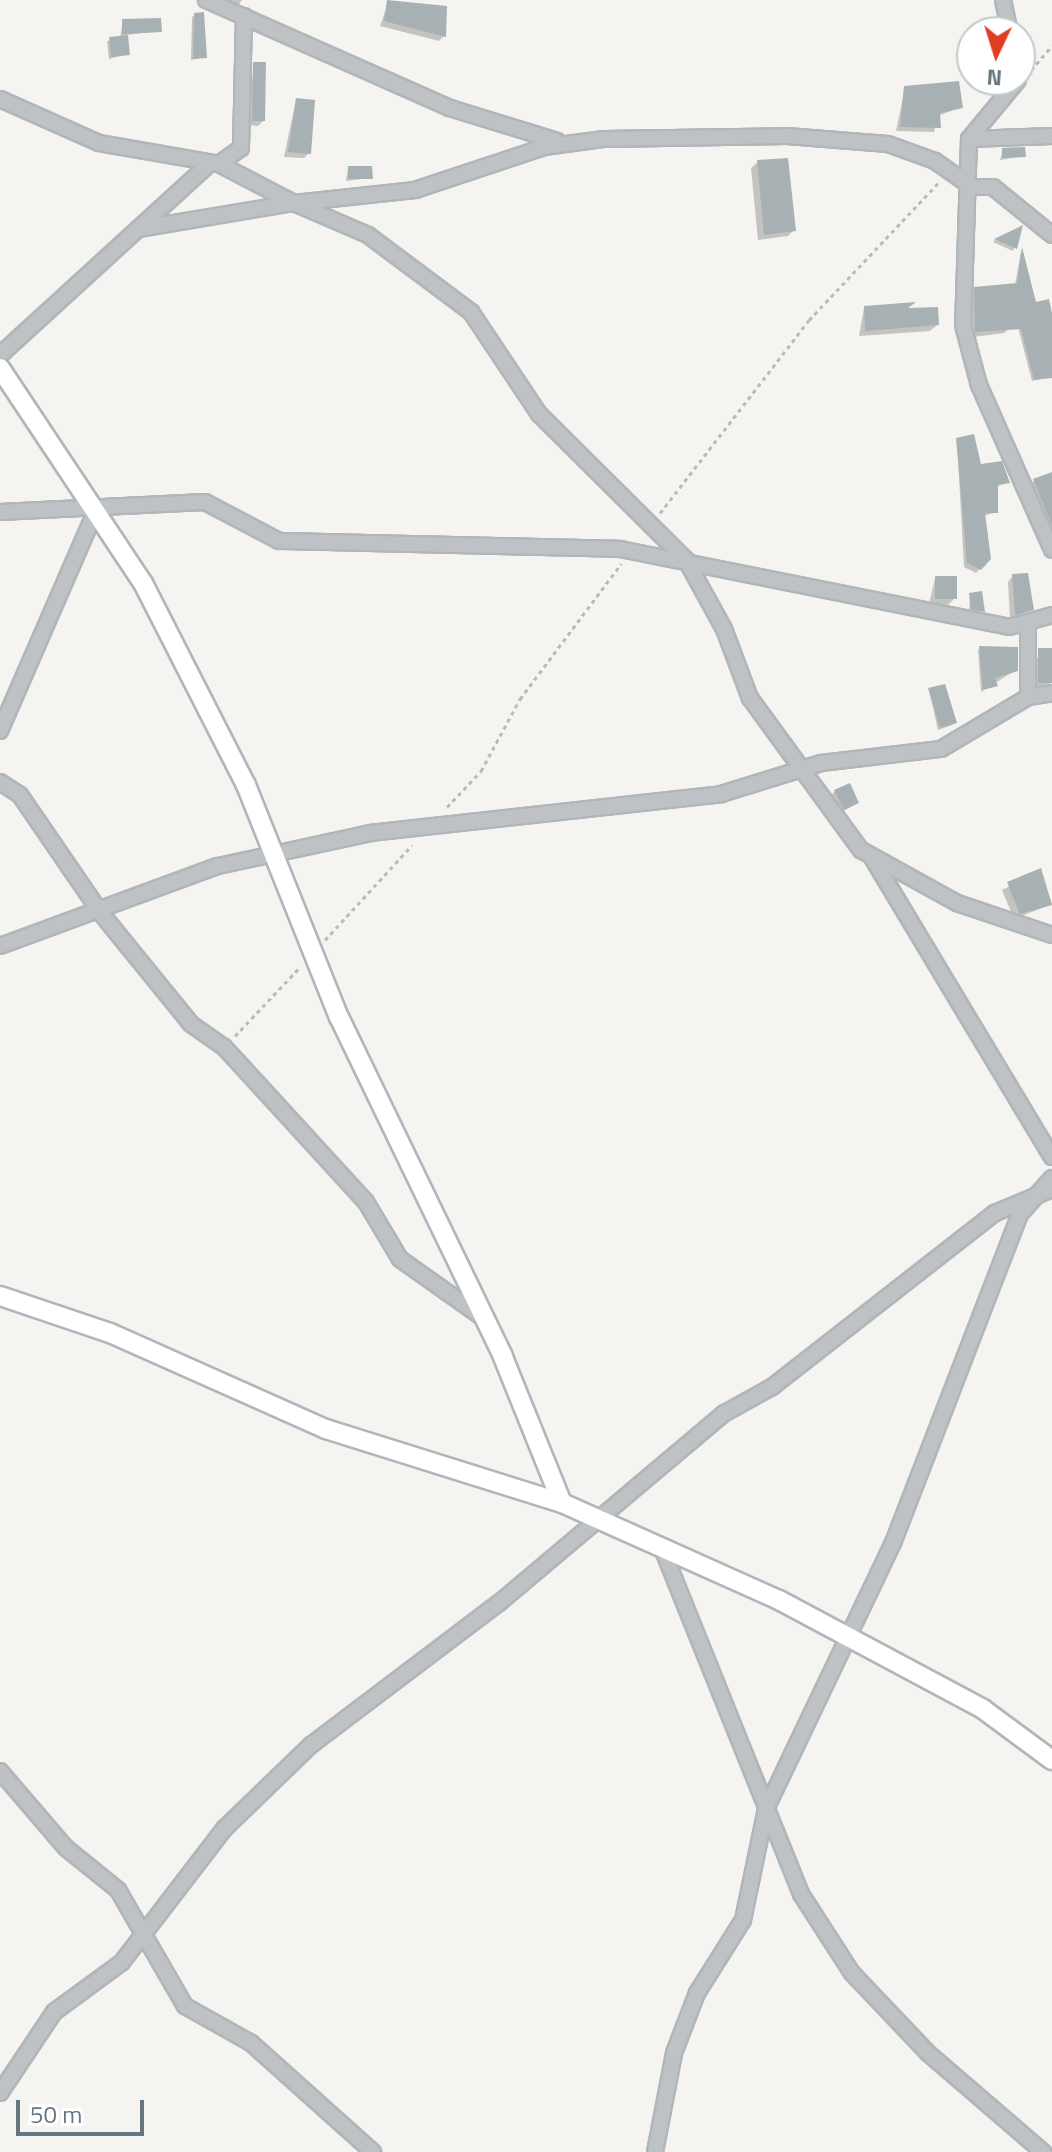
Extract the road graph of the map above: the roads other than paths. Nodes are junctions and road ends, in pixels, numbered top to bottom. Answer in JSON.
{"nodes":[{"id":1,"x":206,"y":0,"type":"edge"},
{"id":2,"x":244,"y":16,"type":"junction"},
{"id":3,"x":1007,"y":96,"type":"edge"},
{"id":4,"x":0,"y":99,"type":"edge"},
{"id":5,"x":1052,"y":136,"type":"edge"},
{"id":6,"x":969,"y":139,"type":"junction"},
{"id":7,"x":571,"y":143,"type":"junction"},
{"id":8,"x":214,"y":164,"type":"junction"},
{"id":9,"x":972,"y":187,"type":"junction"},
{"id":10,"x":294,"y":203,"type":"junction"},
{"id":11,"x":138,"y":229,"type":"junction"},
{"id":12,"x":1052,"y":235,"type":"edge"},
{"id":13,"x":0,"y":355,"type":"edge"},
{"id":14,"x":0,"y":368,"type":"edge"},
{"id":15,"x":94,"y":507,"type":"junction"},
{"id":16,"x":0,"y":512,"type":"edge"},
{"id":17,"x":1052,"y":550,"type":"edge"},
{"id":18,"x":686,"y":560,"type":"junction"},
{"id":19,"x":1052,"y":615,"type":"edge"},
{"id":20,"x":1028,"y":625,"type":"junction"},
{"id":21,"x":1052,"y":693,"type":"edge"},
{"id":22,"x":1028,"y":697,"type":"junction"},
{"id":23,"x":0,"y":731,"type":"edge"},
{"id":24,"x":799,"y":769,"type":"junction"},
{"id":25,"x":0,"y":782,"type":"edge"},
{"id":26,"x":273,"y":855,"type":"junction"},
{"id":27,"x":870,"y":855,"type":"junction"},
{"id":28,"x":98,"y":908,"type":"junction"},
{"id":29,"x":1052,"y":935,"type":"edge"},
{"id":30,"x":0,"y":946,"type":"edge"},
{"id":31,"x":1052,"y":1157,"type":"edge"},
{"id":32,"x":1052,"y":1178,"type":"edge"},
{"id":33,"x":1052,"y":1189,"type":"edge"},
{"id":34,"x":1037,"y":1195,"type":"junction"},
{"id":35,"x":0,"y":1296,"type":"edge"},
{"id":36,"x":482,"y":1317,"type":"junction"},
{"id":37,"x":562,"y":1503,"type":"junction"},
{"id":38,"x":597,"y":1518,"type":"junction"},
{"id":39,"x":662,"y":1548,"type":"junction"},
{"id":40,"x":848,"y":1637,"type":"junction"},
{"id":41,"x":1052,"y":1760,"type":"edge"},
{"id":42,"x":0,"y":1771,"type":"edge"},
{"id":43,"x":766,"y":1809,"type":"junction"},
{"id":44,"x":145,"y":1929,"type":"junction"},
{"id":45,"x":0,"y":2093,"type":"edge"},
{"id":46,"x":373,"y":2152,"type":"edge"},
{"id":47,"x":655,"y":2152,"type":"edge"},
{"id":48,"x":1043,"y":2152,"type":"edge"}],
"edges":[{"from":1,"to":2,"type":"street"},
{"from":2,"to":7,"type":"street"},
{"from":2,"to":8,"type":"street"},
{"from":3,"to":6,"type":"street"},
{"from":4,"to":8,"type":"street"},
{"from":5,"to":6,"type":"street"},
{"from":6,"to":9,"type":"street"},
{"from":7,"to":9,"type":"street"},
{"from":7,"to":10,"type":"street"},
{"from":8,"to":10,"type":"street"},
{"from":8,"to":11,"type":"street"},
{"from":9,"to":12,"type":"street"},
{"from":9,"to":17,"type":"street"},
{"from":10,"to":11,"type":"street"},
{"from":10,"to":18,"type":"street"},
{"from":11,"to":13,"type":"street"},
{"from":14,"to":15,"type":"street"},
{"from":15,"to":16,"type":"street"},
{"from":15,"to":18,"type":"street"},
{"from":15,"to":23,"type":"street"},
{"from":15,"to":26,"type":"street"},
{"from":18,"to":20,"type":"street"},
{"from":18,"to":24,"type":"street"},
{"from":19,"to":20,"type":"street"},
{"from":20,"to":22,"type":"street"},
{"from":21,"to":22,"type":"street"},
{"from":22,"to":24,"type":"street"},
{"from":24,"to":26,"type":"street"},
{"from":24,"to":27,"type":"street"},
{"from":25,"to":28,"type":"street"},
{"from":26,"to":28,"type":"street"},
{"from":26,"to":36,"type":"street"},
{"from":27,"to":29,"type":"street"},
{"from":27,"to":31,"type":"street"},
{"from":28,"to":30,"type":"street"},
{"from":28,"to":36,"type":"street"},
{"from":32,"to":34,"type":"street"},
{"from":33,"to":34,"type":"street"},
{"from":34,"to":38,"type":"street"},
{"from":34,"to":40,"type":"street"},
{"from":35,"to":37,"type":"street"},
{"from":36,"to":37,"type":"street"},
{"from":37,"to":38,"type":"street"},
{"from":38,"to":39,"type":"street"},
{"from":38,"to":44,"type":"street"},
{"from":39,"to":40,"type":"street"},
{"from":39,"to":43,"type":"street"},
{"from":40,"to":41,"type":"street"},
{"from":40,"to":43,"type":"street"},
{"from":42,"to":44,"type":"street"},
{"from":43,"to":47,"type":"street"},
{"from":43,"to":48,"type":"street"},
{"from":44,"to":45,"type":"street"},
{"from":44,"to":46,"type":"street"}]}
